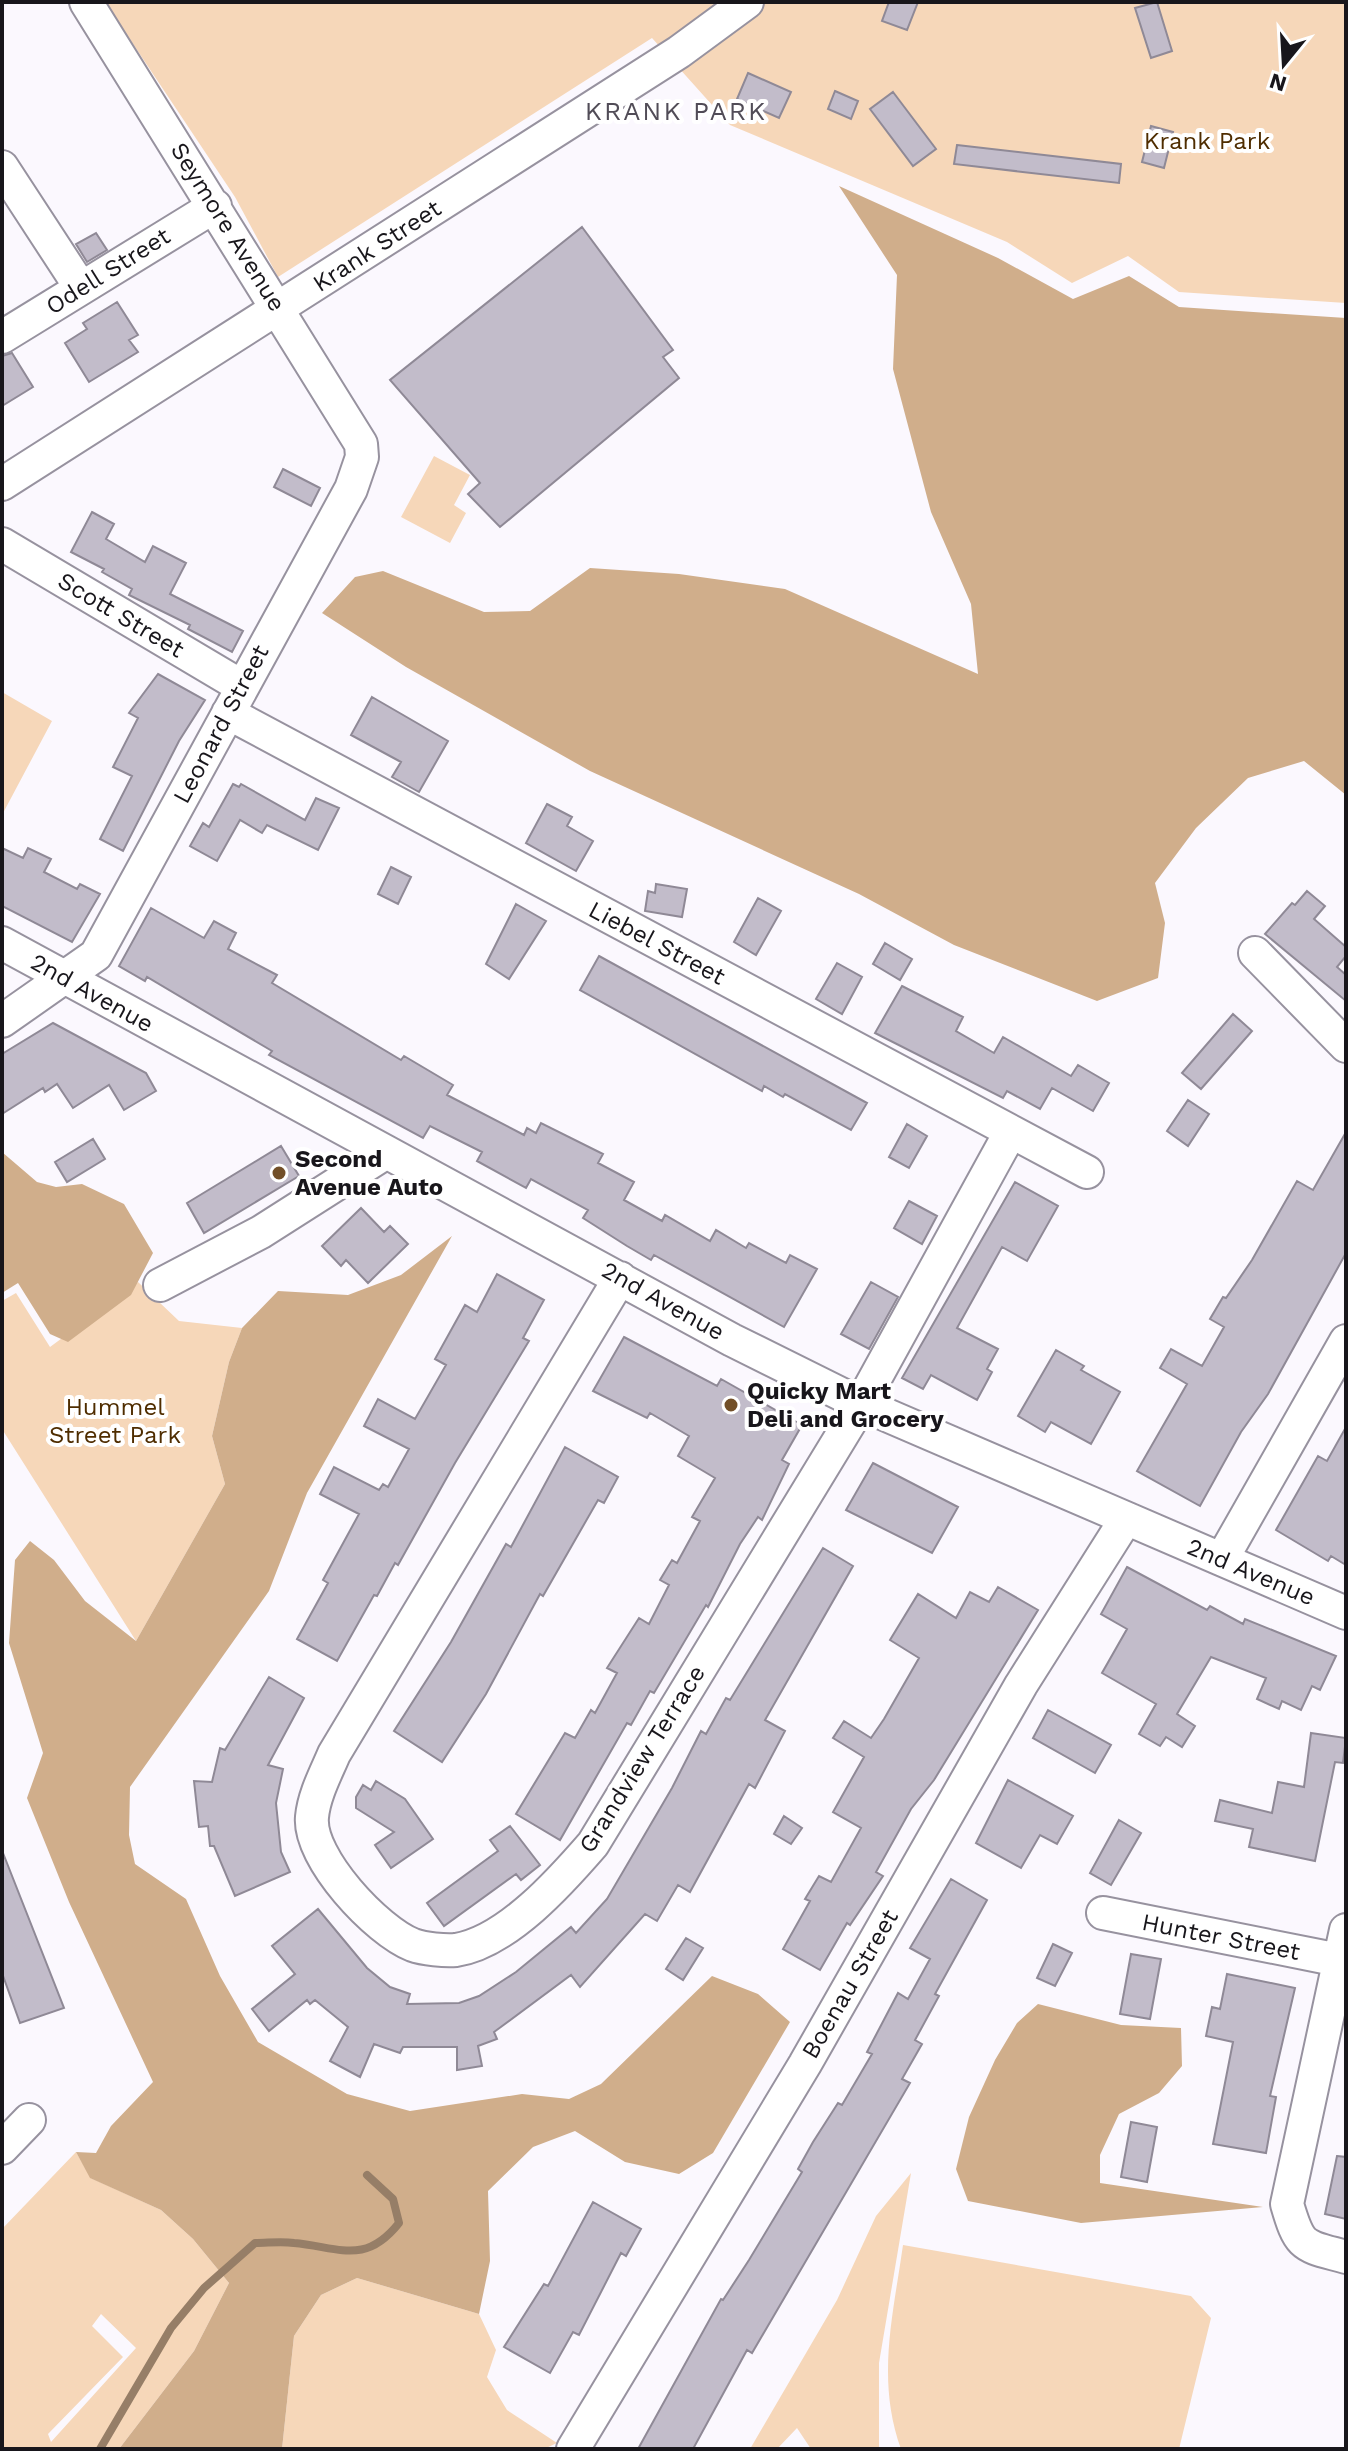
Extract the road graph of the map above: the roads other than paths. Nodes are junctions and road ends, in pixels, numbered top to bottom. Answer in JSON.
{"nodes":[{"id":1,"x":86,"y":2,"type":"edge"},
{"id":2,"x":747,"y":2,"type":"edge"},
{"id":3,"x":2,"y":167,"type":"edge"},
{"id":4,"x":215,"y":206,"type":"junction"},
{"id":5,"x":81,"y":288,"type":"junction"},
{"id":6,"x":280,"y":309,"type":"junction"},
{"id":7,"x":2,"y":337,"type":"edge"},
{"id":8,"x":362,"y":457,"type":"joint"},
{"id":9,"x":2,"y":484,"type":"edge"},
{"id":10,"x":2,"y":544,"type":"edge"},
{"id":11,"x":234,"y":700,"type":"junction"},
{"id":12,"x":2,"y":943,"type":"edge"},
{"id":13,"x":1255,"y":953,"type":"dead end"},
{"id":14,"x":65,"y":978,"type":"junction"},
{"id":15,"x":2,"y":1021,"type":"edge"},
{"id":16,"x":1346,"y":1046,"type":"edge"},
{"id":17,"x":1010,"y":1133,"type":"junction"},
{"id":18,"x":385,"y":1153,"type":"junction"},
{"id":19,"x":1087,"y":1172,"type":"dead end"},
{"id":20,"x":620,"y":1278,"type":"junction"},
{"id":21,"x":160,"y":1285,"type":"dead end"},
{"id":22,"x":1346,"y":1341,"type":"edge"},
{"id":23,"x":861,"y":1404,"type":"junction"},
{"id":24,"x":1126,"y":1519,"type":"junction"},
{"id":25,"x":1222,"y":1559,"type":"junction"},
{"id":26,"x":1346,"y":1613,"type":"edge"},
{"id":27,"x":1103,"y":1913,"type":"dead end"},
{"id":28,"x":1343,"y":1945,"type":"edge"},
{"id":29,"x":29,"y":2120,"type":"dead end"},
{"id":30,"x":2,"y":2148,"type":"edge"},
{"id":31,"x":1346,"y":2257,"type":"edge"},
{"id":32,"x":573,"y":2449,"type":"edge"}],
"edges":[{"from":1,"to":4,"type":"street","name":"Seymore Avenue"},
{"from":2,"to":6,"type":"street","name":"Krank Street"},
{"from":3,"to":5,"type":"street"},
{"from":4,"to":5,"type":"street","name":"Odell Street"},
{"from":4,"to":6,"type":"street","name":"Seymore Avenue"},
{"from":5,"to":7,"type":"street","name":"Odell Street"},
{"from":6,"to":8,"type":"street","name":"Seymore Avenue"},
{"from":6,"to":9,"type":"street","name":"Krank Street"},
{"from":8,"to":11,"type":"street","name":"Leonard Street"},
{"from":10,"to":11,"type":"street","name":"Scott Street"},
{"from":11,"to":14,"type":"street","name":"Leonard Street"},
{"from":11,"to":17,"type":"street","name":"Liebel Street"},
{"from":12,"to":14,"type":"street","name":"2nd Avenue"},
{"from":13,"to":16,"type":"street"},
{"from":14,"to":15,"type":"street","name":"Leonard Street"},
{"from":14,"to":18,"type":"street","name":"2nd Avenue"},
{"from":17,"to":19,"type":"street","name":"Liebel Street"},
{"from":17,"to":23,"type":"street","name":"Grandview Terrace"},
{"from":18,"to":20,"type":"street","name":"2nd Avenue"},
{"from":18,"to":21,"type":"street"},
{"from":20,"to":23,"type":"street","name":"2nd Avenue"},
{"from":20,"to":23,"type":"street","name":"Grandview Terrace"},
{"from":22,"to":25,"type":"street"},
{"from":23,"to":24,"type":"street","name":"2nd Avenue"},
{"from":24,"to":25,"type":"street","name":"2nd Avenue"},
{"from":24,"to":32,"type":"street","name":"Boenau Street"},
{"from":25,"to":26,"type":"street","name":"2nd Avenue"},
{"from":27,"to":28,"type":"street","name":"Hunter Street"},
{"from":28,"to":31,"type":"street"},
{"from":29,"to":30,"type":"street"}]}
